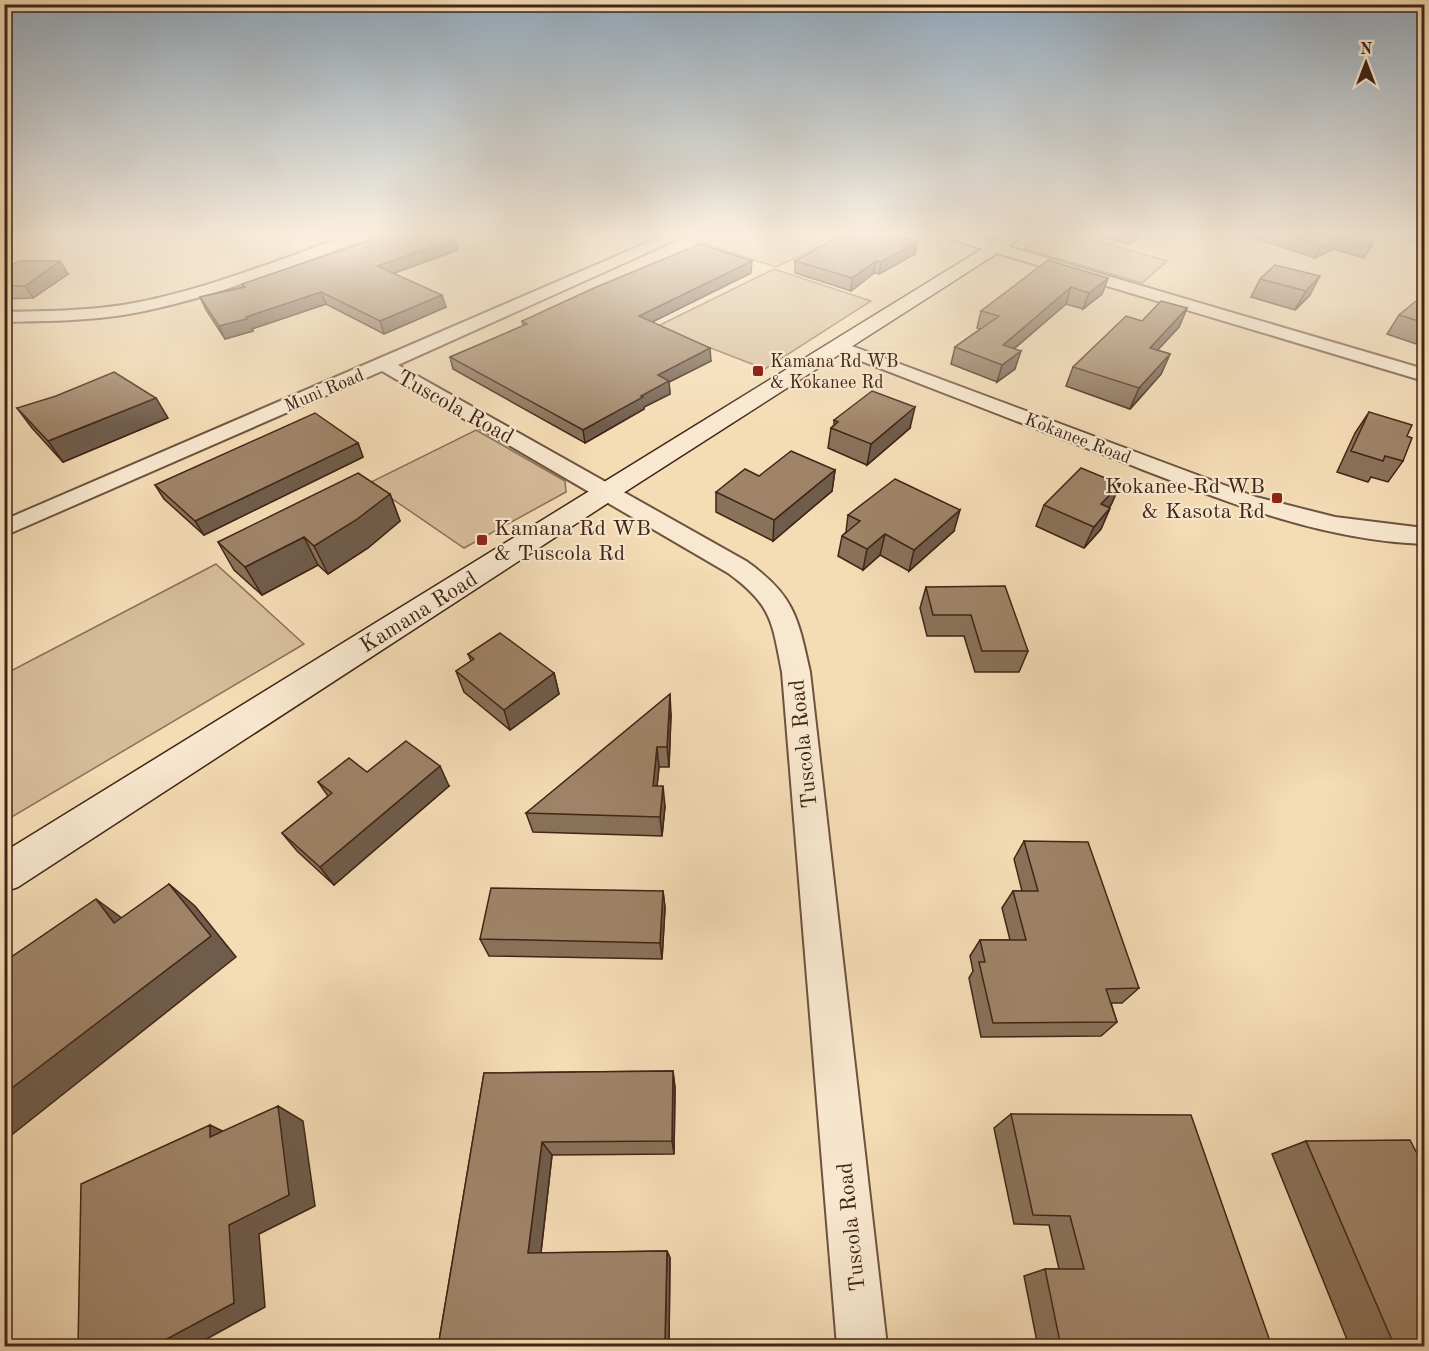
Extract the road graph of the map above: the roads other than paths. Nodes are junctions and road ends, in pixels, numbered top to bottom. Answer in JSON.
{"nodes":[{"id":1,"x":173,"y":299,"type":"edge"},
{"id":2,"x":532,"y":299,"type":"edge"},
{"id":3,"x":917,"y":299,"type":"edge"},
{"id":4,"x":1167,"y":299,"type":"edge"},
{"id":5,"x":4,"y":316,"type":"edge"},
{"id":6,"x":841,"y":347,"type":"junction"},
{"id":7,"x":383,"y":364,"type":"junction"},
{"id":8,"x":1425,"y":375,"type":"edge"},
{"id":9,"x":608,"y":491,"type":"junction"},
{"id":10,"x":4,"y":529,"type":"edge"},
{"id":11,"x":1425,"y":536,"type":"edge"},
{"id":12,"x":4,"y":874,"type":"edge"},
{"id":13,"x":862,"y":1347,"type":"edge"}],
"edges":[{"from":1,"to":5,"type":"street"},
{"from":2,"to":7,"type":"street","name":"Muni Road"},
{"from":3,"to":6,"type":"street","name":"Kamana Road"},
{"from":4,"to":8,"type":"street"},
{"from":6,"to":9,"type":"street","name":"Kamana Road"},
{"from":6,"to":11,"type":"street","name":"Kokanee Road"},
{"from":7,"to":9,"type":"street","name":"Tuscola Road"},
{"from":7,"to":10,"type":"street","name":"Muni Road"},
{"from":9,"to":12,"type":"street","name":"Kamana Road"},
{"from":9,"to":13,"type":"street","name":"Tuscola Road"}]}
